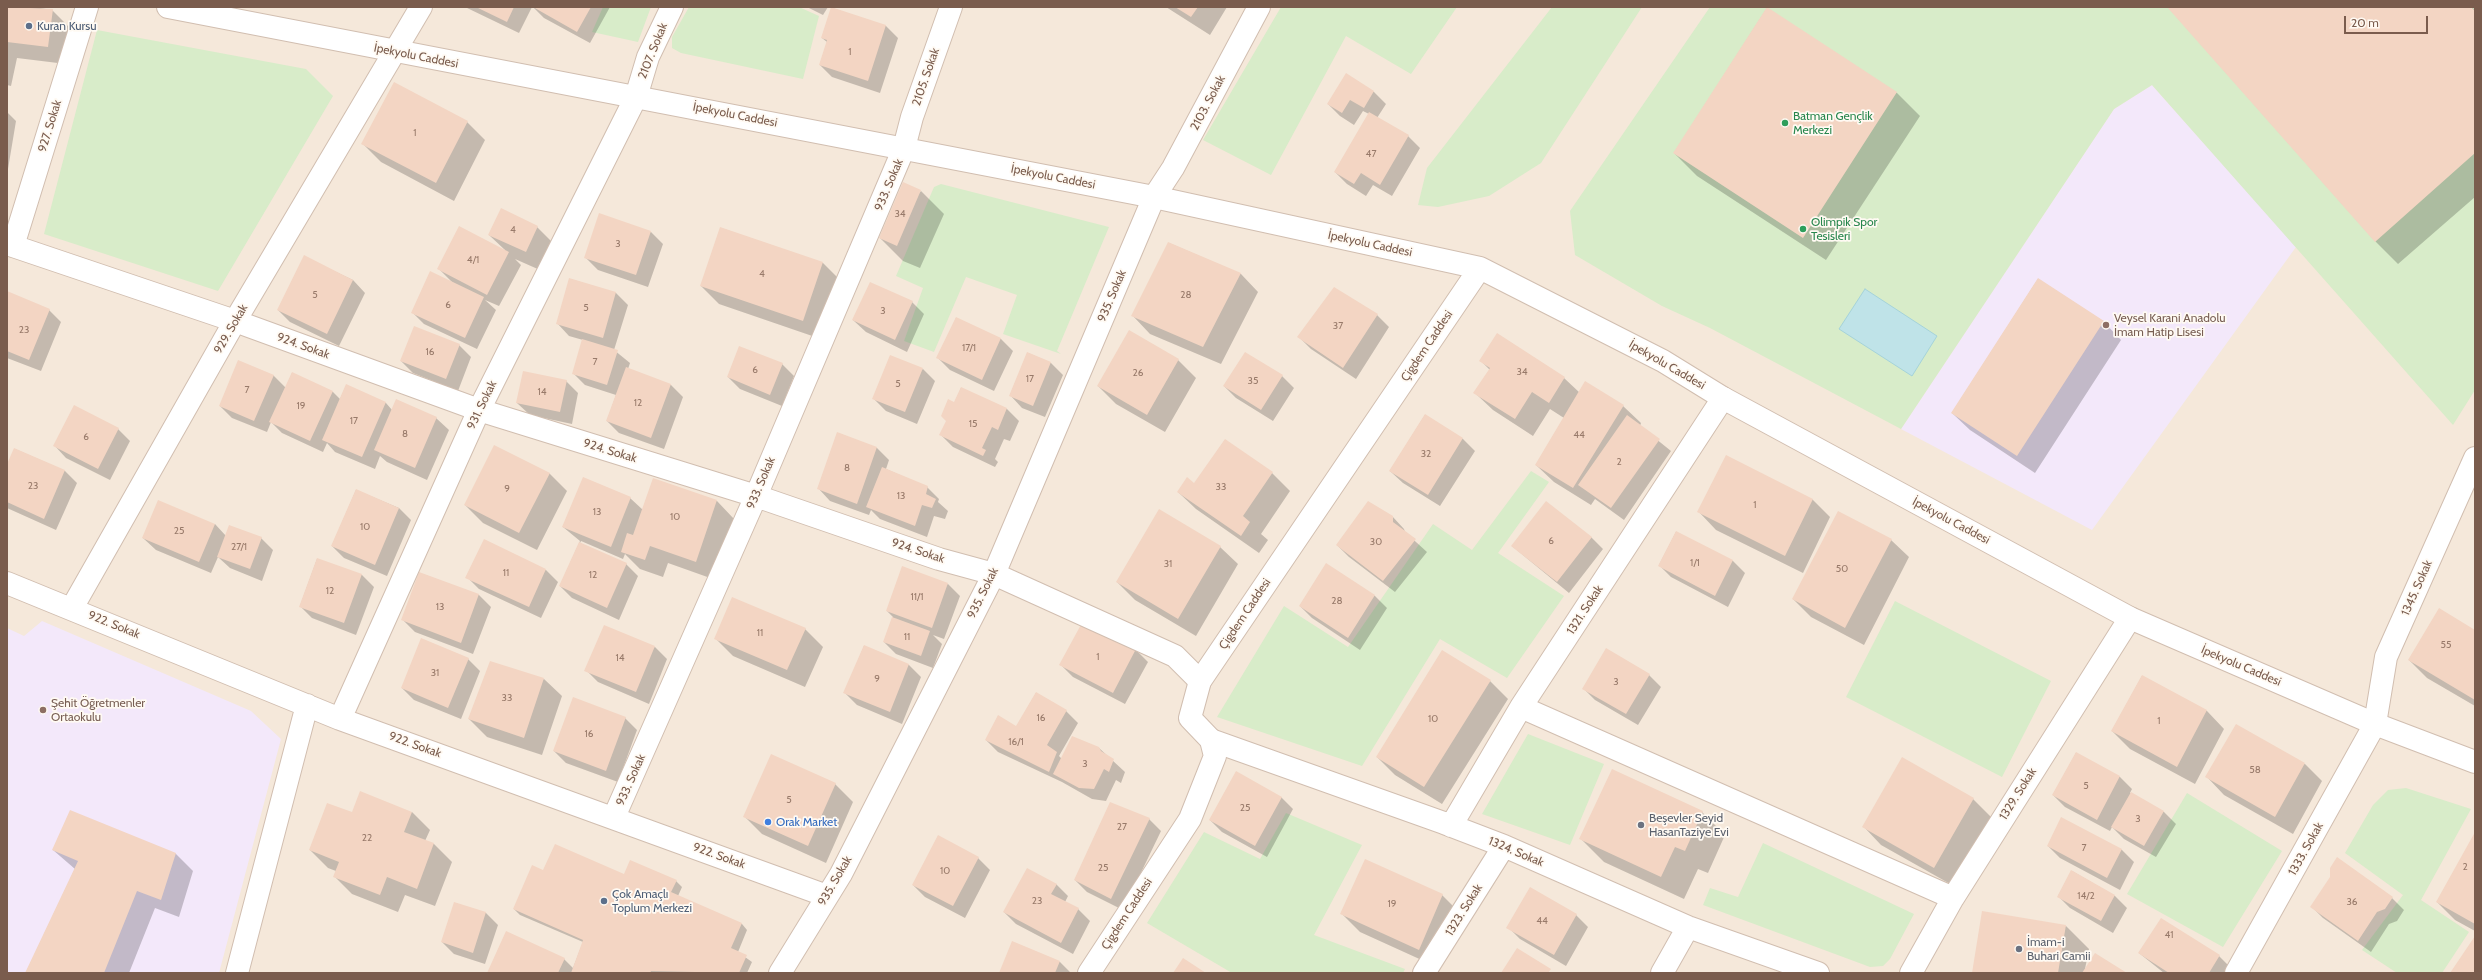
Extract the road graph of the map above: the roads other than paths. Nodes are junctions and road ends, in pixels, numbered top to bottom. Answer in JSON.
{"nodes":[{"id":1,"x":87,"y":7,"type":"edge"},
{"id":2,"x":168,"y":7,"type":"edge"},
{"id":3,"x":421,"y":7,"type":"edge"},
{"id":4,"x":672,"y":7,"type":"edge"},
{"id":5,"x":951,"y":7,"type":"edge"},
{"id":6,"x":1259,"y":7,"type":"edge"},
{"id":7,"x":393,"y":51,"type":"junction"},
{"id":8,"x":636,"y":96,"type":"junction"},
{"id":9,"x":904,"y":148,"type":"junction"},
{"id":10,"x":1154,"y":197,"type":"junction"},
{"id":11,"x":10,"y":244,"type":"edge"},
{"id":12,"x":1480,"y":268,"type":"junction"},
{"id":13,"x":235,"y":321,"type":"junction"},
{"id":14,"x":1724,"y":398,"type":"junction"},
{"id":15,"x":479,"y":410,"type":"junction"},
{"id":16,"x":2475,"y":458,"type":"edge"},
{"id":17,"x":756,"y":496,"type":"junction"},
{"id":18,"x":994,"y":574,"type":"junction"},
{"id":19,"x":7,"y":583,"type":"edge"},
{"id":20,"x":72,"y":608,"type":"junction"},
{"id":21,"x":2130,"y":618,"type":"junction"},
{"id":22,"x":1200,"y":681,"type":"junction"},
{"id":23,"x":307,"y":705,"type":"junction"},
{"id":24,"x":1521,"y":707,"type":"junction"},
{"id":25,"x":340,"y":718,"type":"junction"},
{"id":26,"x":2376,"y":724,"type":"junction"},
{"id":27,"x":1211,"y":740,"type":"junction"},
{"id":28,"x":2475,"y":762,"type":"edge"},
{"id":29,"x":614,"y":817,"type":"junction"},
{"id":30,"x":1451,"y":826,"type":"junction"},
{"id":31,"x":1504,"y":846,"type":"junction"},
{"id":32,"x":827,"y":896,"type":"junction"},
{"id":33,"x":1952,"y":898,"type":"junction"},
{"id":34,"x":1688,"y":927,"type":"junction"},
{"id":35,"x":1814,"y":972,"type":"edge"},
{"id":36,"x":237,"y":973,"type":"edge"},
{"id":37,"x":780,"y":973,"type":"edge"},
{"id":38,"x":1089,"y":973,"type":"edge"},
{"id":39,"x":1424,"y":973,"type":"edge"},
{"id":40,"x":1662,"y":973,"type":"edge"},
{"id":41,"x":1911,"y":973,"type":"edge"},
{"id":42,"x":2236,"y":973,"type":"edge"}],
"edges":[{"from":1,"to":11,"type":"street","name":"927. Sokak"},
{"from":2,"to":7,"type":"street","name":"İpekyolu Caddesi"},
{"from":3,"to":7,"type":"street","name":"929. Sokak"},
{"from":4,"to":8,"type":"street","name":"2107. Sokak"},
{"from":5,"to":9,"type":"street","name":"2105. Sokak"},
{"from":6,"to":10,"type":"street","name":"2103. Sokak"},
{"from":7,"to":8,"type":"street","name":"İpekyolu Caddesi"},
{"from":7,"to":13,"type":"street","name":"929. Sokak"},
{"from":8,"to":9,"type":"street","name":"İpekyolu Caddesi"},
{"from":8,"to":15,"type":"street","name":"931. Sokak"},
{"from":9,"to":10,"type":"street","name":"İpekyolu Caddesi"},
{"from":9,"to":17,"type":"street","name":"933. Sokak"},
{"from":10,"to":12,"type":"street","name":"İpekyolu Caddesi"},
{"from":10,"to":18,"type":"street","name":"935. Sokak"},
{"from":11,"to":13,"type":"street","name":"924. Sokak"},
{"from":12,"to":14,"type":"street","name":"İpekyolu Caddesi"},
{"from":12,"to":22,"type":"street","name":"Çigdem Caddesi"},
{"from":13,"to":15,"type":"street","name":"924. Sokak"},
{"from":13,"to":20,"type":"street","name":"929. Sokak"},
{"from":14,"to":21,"type":"street","name":"İpekyolu Caddesi"},
{"from":14,"to":24,"type":"street","name":"1321. Sokak"},
{"from":15,"to":17,"type":"street","name":"924. Sokak"},
{"from":15,"to":25,"type":"street","name":"931. Sokak"},
{"from":16,"to":26,"type":"street","name":"1345. Sokak"},
{"from":17,"to":18,"type":"street","name":"924. Sokak"},
{"from":17,"to":29,"type":"street","name":"933. Sokak"},
{"from":18,"to":22,"type":"street","name":"924. Sokak"},
{"from":18,"to":32,"type":"street","name":"935. Sokak"},
{"from":19,"to":20,"type":"street","name":"922. Sokak"},
{"from":20,"to":23,"type":"street","name":"922. Sokak"},
{"from":21,"to":26,"type":"street","name":"İpekyolu Caddesi"},
{"from":21,"to":33,"type":"street","name":"1329. Sokak"},
{"from":22,"to":27,"type":"street","name":"Çigdem Caddesi"},
{"from":23,"to":25,"type":"street","name":"922. Sokak"},
{"from":23,"to":36,"type":"street"},
{"from":24,"to":30,"type":"street","name":"1321. Sokak"},
{"from":24,"to":33,"type":"street"},
{"from":25,"to":29,"type":"street","name":"922. Sokak"},
{"from":26,"to":28,"type":"street","name":"İpekyolu Caddesi"},
{"from":26,"to":42,"type":"street","name":"1333. Sokak"},
{"from":27,"to":30,"type":"street","name":"1324. Sokak"},
{"from":27,"to":38,"type":"street","name":"Çigdem Caddesi"},
{"from":29,"to":32,"type":"street","name":"922. Sokak"},
{"from":30,"to":31,"type":"street","name":"1324. Sokak"},
{"from":31,"to":34,"type":"street","name":"1324. Sokak"},
{"from":31,"to":39,"type":"street","name":"1323. Sokak"},
{"from":32,"to":37,"type":"street","name":"935. Sokak"},
{"from":33,"to":41,"type":"street","name":"1329. Sokak"},
{"from":34,"to":35,"type":"street","name":"1324. Sokak"},
{"from":34,"to":40,"type":"street"}]}
